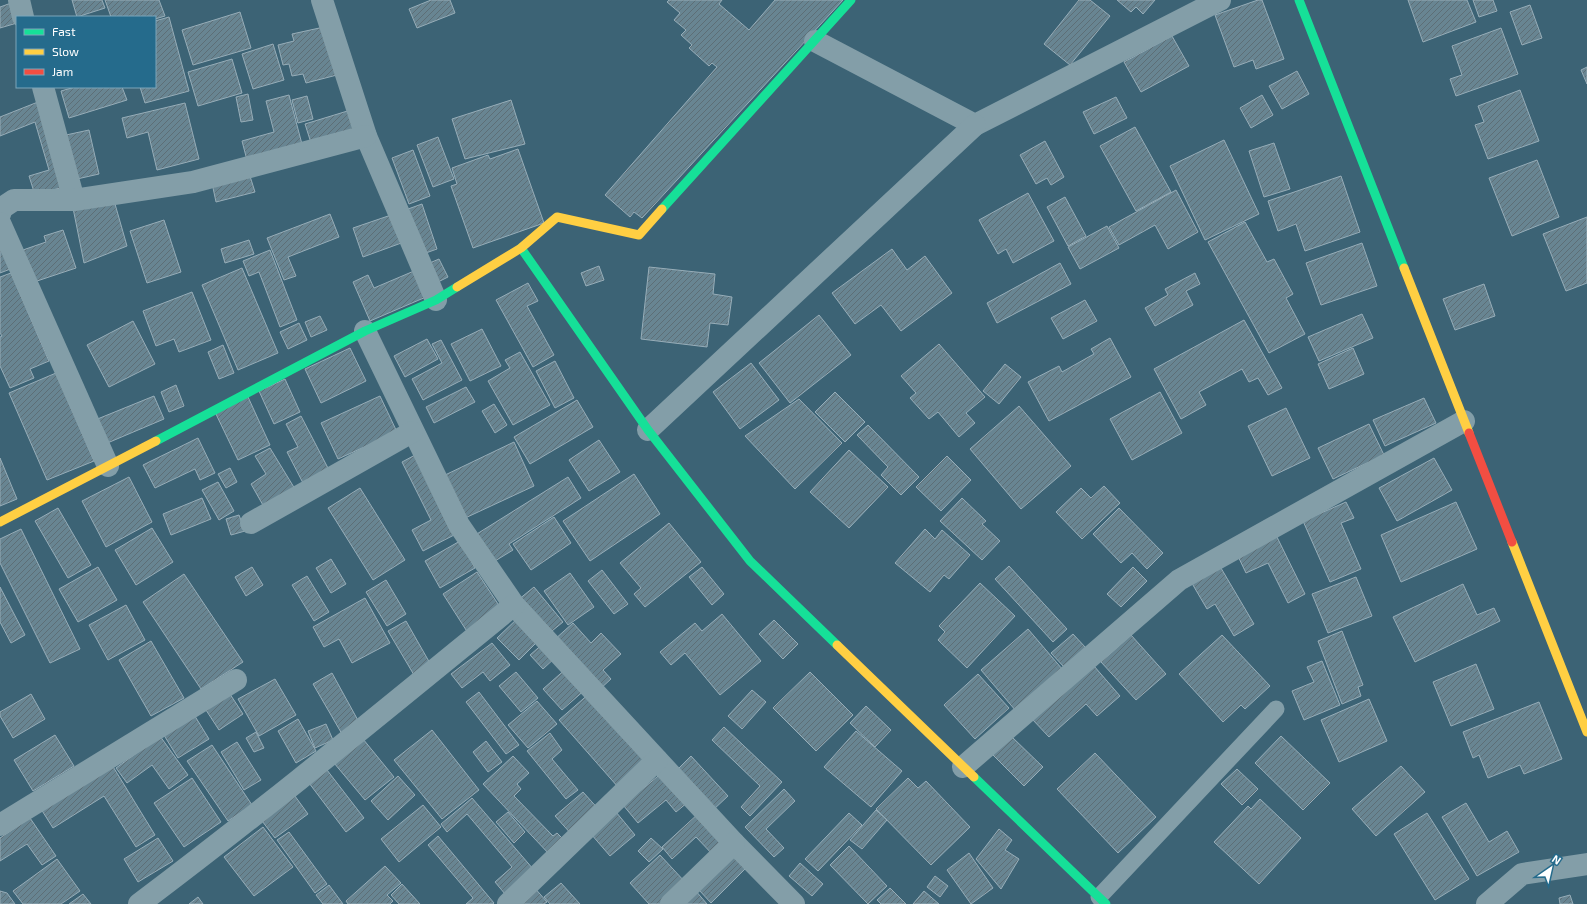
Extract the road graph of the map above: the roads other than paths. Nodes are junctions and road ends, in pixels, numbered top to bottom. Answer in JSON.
{"nodes":[{"id":1,"x":19,"y":0,"type":"edge"},
{"id":2,"x":322,"y":0,"type":"edge"},
{"id":3,"x":851,"y":0,"type":"edge"},
{"id":4,"x":1220,"y":0,"type":"edge"},
{"id":5,"x":1299,"y":0,"type":"edge"},
{"id":6,"x":23,"y":16,"type":"edge"},
{"id":7,"x":815,"y":41,"type":"junction"},
{"id":8,"x":42,"y":88,"type":"edge"},
{"id":9,"x":975,"y":125,"type":"junction"},
{"id":10,"x":366,"y":136,"type":"junction"},
{"id":11,"x":74,"y":200,"type":"junction"},
{"id":12,"x":0,"y":214,"type":"edge"},
{"id":13,"x":0,"y":223,"type":"edge"},
{"id":14,"x":521,"y":248,"type":"junction"},
{"id":15,"x":436,"y":300,"type":"junction"},
{"id":16,"x":365,"y":331,"type":"junction"},
{"id":17,"x":1464,"y":421,"type":"junction"},
{"id":18,"x":648,"y":430,"type":"junction"},
{"id":19,"x":412,"y":432,"type":"junction"},
{"id":20,"x":108,"y":466,"type":"junction"},
{"id":21,"x":0,"y":522,"type":"edge"},
{"id":22,"x":251,"y":523,"type":"dead end"},
{"id":23,"x":514,"y":605,"type":"junction"},
{"id":24,"x":236,"y":680,"type":"dead end"},
{"id":25,"x":1276,"y":709,"type":"dead end"},
{"id":26,"x":1587,"y":732,"type":"edge"},
{"id":27,"x":657,"y":760,"type":"junction"},
{"id":28,"x":963,"y":767,"type":"junction"},
{"id":29,"x":0,"y":825,"type":"edge"},
{"id":30,"x":734,"y":843,"type":"junction"},
{"id":31,"x":1587,"y":864,"type":"edge"},
{"id":32,"x":1103,"y":901,"type":"edge"},
{"id":33,"x":139,"y":904,"type":"edge"},
{"id":34,"x":508,"y":904,"type":"edge"},
{"id":35,"x":671,"y":904,"type":"edge"},
{"id":36,"x":794,"y":904,"type":"edge"},
{"id":37,"x":1487,"y":904,"type":"edge"}],
"edges":[{"from":1,"to":6,"type":"street"},
{"from":2,"to":10,"type":"street"},
{"from":3,"to":7,"type":"street"},
{"from":4,"to":9,"type":"street"},
{"from":5,"to":17,"type":"street"},
{"from":7,"to":9,"type":"street"},
{"from":7,"to":14,"type":"street"},
{"from":8,"to":11,"type":"street"},
{"from":9,"to":18,"type":"street"},
{"from":10,"to":11,"type":"street"},
{"from":10,"to":15,"type":"street"},
{"from":11,"to":12,"type":"street"},
{"from":13,"to":20,"type":"street"},
{"from":14,"to":15,"type":"street"},
{"from":14,"to":18,"type":"street"},
{"from":15,"to":16,"type":"street"},
{"from":16,"to":19,"type":"street"},
{"from":16,"to":20,"type":"street"},
{"from":17,"to":26,"type":"street"},
{"from":17,"to":28,"type":"street"},
{"from":18,"to":28,"type":"street"},
{"from":19,"to":22,"type":"street"},
{"from":19,"to":23,"type":"street"},
{"from":20,"to":21,"type":"street"},
{"from":23,"to":27,"type":"street"},
{"from":23,"to":33,"type":"street"},
{"from":24,"to":29,"type":"street"},
{"from":25,"to":32,"type":"lane"},
{"from":27,"to":30,"type":"street"},
{"from":27,"to":34,"type":"street"},
{"from":28,"to":32,"type":"street"},
{"from":30,"to":35,"type":"street"},
{"from":30,"to":36,"type":"street"},
{"from":31,"to":37,"type":"street"}]}
